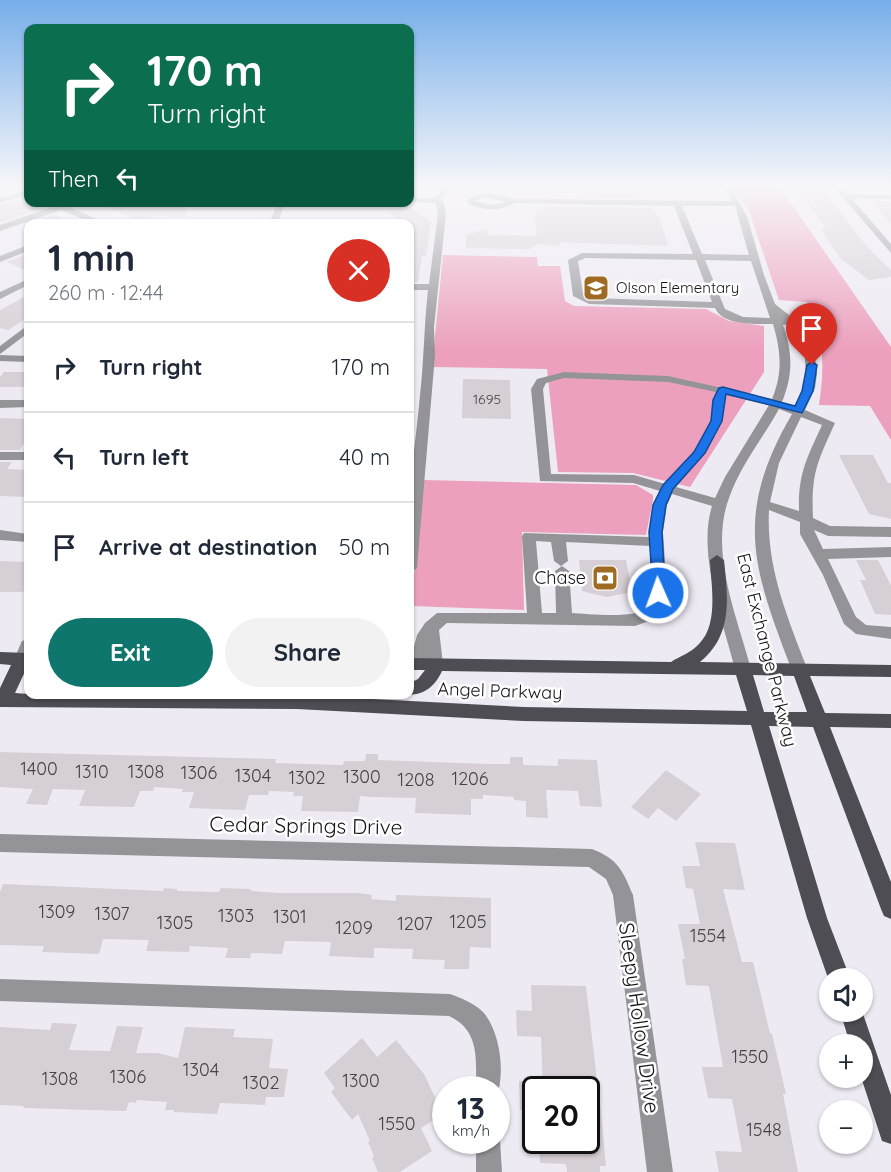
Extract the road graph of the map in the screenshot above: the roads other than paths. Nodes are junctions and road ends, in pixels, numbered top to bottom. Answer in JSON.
{"nodes":[{"id":1,"x":439,"y":241,"type":"edge"},
{"id":2,"x":693,"y":241,"type":"edge"},
{"id":3,"x":749,"y":241,"type":"edge"},
{"id":4,"x":24,"y":250,"type":"edge"},
{"id":5,"x":700,"y":257,"type":"junction"},
{"id":6,"x":754,"y":258,"type":"junction"},
{"id":7,"x":0,"y":259,"type":"edge"},
{"id":8,"x":24,"y":284,"type":"edge"},
{"id":9,"x":414,"y":287,"type":"edge"},
{"id":10,"x":434,"y":287,"type":"junction"},
{"id":11,"x":0,"y":296,"type":"edge"},
{"id":12,"x":718,"y":305,"type":"junction"},
{"id":13,"x":771,"y":306,"type":"junction"},
{"id":14,"x":776,"y":321,"type":"junction"},
{"id":15,"x":794,"y":322,"type":"junction"},
{"id":16,"x":24,"y":331,"type":"edge"},
{"id":17,"x":0,"y":351,"type":"edge"},
{"id":18,"x":0,"y":358,"type":"edge"},
{"id":19,"x":24,"y":359,"type":"edge"},
{"id":20,"x":723,"y":390,"type":"junction"},
{"id":21,"x":775,"y":403,"type":"junction"},
{"id":22,"x":0,"y":404,"type":"edge"},
{"id":23,"x":24,"y":404,"type":"edge"},
{"id":24,"x":798,"y":411,"type":"junction"},
{"id":25,"x":0,"y":456,"type":"edge"},
{"id":26,"x":24,"y":456,"type":"edge"},
{"id":27,"x":668,"y":488,"type":"junction"},
{"id":28,"x":720,"y":504,"type":"junction"},
{"id":29,"x":763,"y":504,"type":"junction"},
{"id":30,"x":806,"y":520,"type":"junction"},
{"id":31,"x":414,"y":525,"type":"edge"},
{"id":32,"x":891,"y":532,"type":"edge"},
{"id":33,"x":558,"y":537,"type":"junction"},
{"id":34,"x":2,"y":538,"type":"edge"},
{"id":35,"x":24,"y":538,"type":"edge"},
{"id":36,"x":656,"y":542,"type":"junction"},
{"id":37,"x":891,"y":552,"type":"edge"},
{"id":38,"x":818,"y":554,"type":"junction"},
{"id":39,"x":717,"y":560,"type":"junction"},
{"id":40,"x":535,"y":618,"type":"junction"},
{"id":41,"x":564,"y":618,"type":"junction"},
{"id":42,"x":431,"y":627,"type":"junction"},
{"id":43,"x":891,"y":633,"type":"edge"},
{"id":44,"x":24,"y":654,"type":"edge"},
{"id":45,"x":0,"y":658,"type":"edge"},
{"id":46,"x":24,"y":658,"type":"edge"},
{"id":47,"x":414,"y":662,"type":"edge"},
{"id":48,"x":435,"y":664,"type":"junction"},
{"id":49,"x":414,"y":665,"type":"edge"},
{"id":50,"x":660,"y":668,"type":"junction"},
{"id":51,"x":800,"y":668,"type":"junction"},
{"id":52,"x":743,"y":669,"type":"junction"},
{"id":53,"x":891,"y":671,"type":"edge"},
{"id":54,"x":414,"y":688,"type":"edge"},
{"id":55,"x":232,"y":699,"type":"edge"},
{"id":56,"x":2,"y":700,"type":"edge"},
{"id":57,"x":219,"y":701,"type":"junction"},
{"id":58,"x":759,"y":720,"type":"junction"},
{"id":59,"x":819,"y":720,"type":"junction"},
{"id":60,"x":891,"y":721,"type":"edge"},
{"id":61,"x":0,"y":843,"type":"edge"},
{"id":62,"x":608,"y":868,"type":"joint"},
{"id":63,"x":891,"y":909,"type":"edge"},
{"id":64,"x":835,"y":968,"type":"edge"},
{"id":65,"x":0,"y":990,"type":"edge"},
{"id":66,"x":488,"y":1076,"type":"edge"},
{"id":67,"x":873,"y":1077,"type":"edge"},
{"id":68,"x":891,"y":1132,"type":"edge"},
{"id":69,"x":488,"y":1154,"type":"edge"},
{"id":70,"x":489,"y":1172,"type":"edge"},
{"id":71,"x":660,"y":1172,"type":"edge"}],
"edges":[{"from":1,"to":10,"type":"street"},
{"from":2,"to":5,"type":"street"},
{"from":3,"to":6,"type":"street","name":"East Exchange Parkway"},
{"from":4,"to":7,"type":"street"},
{"from":5,"to":6,"type":"street"},
{"from":5,"to":12,"type":"street"},
{"from":5,"to":12,"type":"street"},
{"from":6,"to":13,"type":"street","name":"East Exchange Parkway"},
{"from":8,"to":11,"type":"street"},
{"from":9,"to":10,"type":"street"},
{"from":10,"to":31,"type":"street"},
{"from":12,"to":14,"type":"street"},
{"from":13,"to":14,"type":"street","name":"East Exchange Parkway"},
{"from":13,"to":15,"type":"street","name":"East Exchange Parkway"},
{"from":14,"to":15,"type":"street"},
{"from":14,"to":21,"type":"street","name":"East Exchange Parkway"},
{"from":15,"to":24,"type":"street","name":"East Exchange Parkway"},
{"from":16,"to":17,"type":"street"},
{"from":18,"to":19,"type":"street"},
{"from":20,"to":21,"type":"street"},
{"from":20,"to":27,"type":"street"},
{"from":20,"to":27,"type":"street"},
{"from":21,"to":24,"type":"street"},
{"from":21,"to":28,"type":"street","name":"East Exchange Parkway"},
{"from":22,"to":23,"type":"street"},
{"from":24,"to":29,"type":"street","name":"East Exchange Parkway"},
{"from":24,"to":30,"type":"street"},
{"from":25,"to":26,"type":"street"},
{"from":27,"to":28,"type":"street"},
{"from":27,"to":36,"type":"street"},
{"from":28,"to":39,"type":"street","name":"East Exchange Parkway"},
{"from":29,"to":30,"type":"street"},
{"from":29,"to":51,"type":"street","name":"East Exchange Parkway"},
{"from":30,"to":32,"type":"street"},
{"from":30,"to":38,"type":"street"},
{"from":33,"to":36,"type":"street"},
{"from":33,"to":40,"type":"street"},
{"from":33,"to":41,"type":"street"},
{"from":34,"to":35,"type":"street"},
{"from":36,"to":41,"type":"street"},
{"from":37,"to":38,"type":"street"},
{"from":38,"to":43,"type":"street"},
{"from":39,"to":50,"type":"main road"},
{"from":39,"to":52,"type":"street","name":"East Exchange Parkway"},
{"from":40,"to":41,"type":"street"},
{"from":40,"to":42,"type":"street"},
{"from":42,"to":47,"type":"street"},
{"from":42,"to":48,"type":"street"},
{"from":44,"to":45,"type":"main road"},
{"from":46,"to":56,"type":"main road"},
{"from":48,"to":49,"type":"main road","name":"Angel Parkway"},
{"from":48,"to":50,"type":"main road","name":"Angel Parkway"},
{"from":48,"to":54,"type":"main road"},
{"from":50,"to":52,"type":"main road","name":"Angel Parkway"},
{"from":51,"to":52,"type":"main road","name":"Angel Parkway"},
{"from":51,"to":53,"type":"main road","name":"Angel Parkway"},
{"from":51,"to":59,"type":"main road","name":"East Exchange Parkway"},
{"from":52,"to":58,"type":"main road","name":"East Exchange Parkway"},
{"from":55,"to":57,"type":"main road"},
{"from":56,"to":57,"type":"main road","name":"Angel Parkway"},
{"from":57,"to":58,"type":"main road","name":"Angel Parkway"},
{"from":58,"to":59,"type":"main road","name":"Angel Parkway"},
{"from":58,"to":64,"type":"main road","name":"East Exchange Parkway"},
{"from":59,"to":60,"type":"main road","name":"Angel Parkway"},
{"from":59,"to":63,"type":"main road","name":"East Exchange Parkway"},
{"from":61,"to":62,"type":"street","name":"Cedar Springs Drive"},
{"from":62,"to":71,"type":"street","name":"Sleepy Hollow Drive"},
{"from":65,"to":66,"type":"street"},
{"from":67,"to":68,"type":"main road"},
{"from":69,"to":70,"type":"street"}]}
